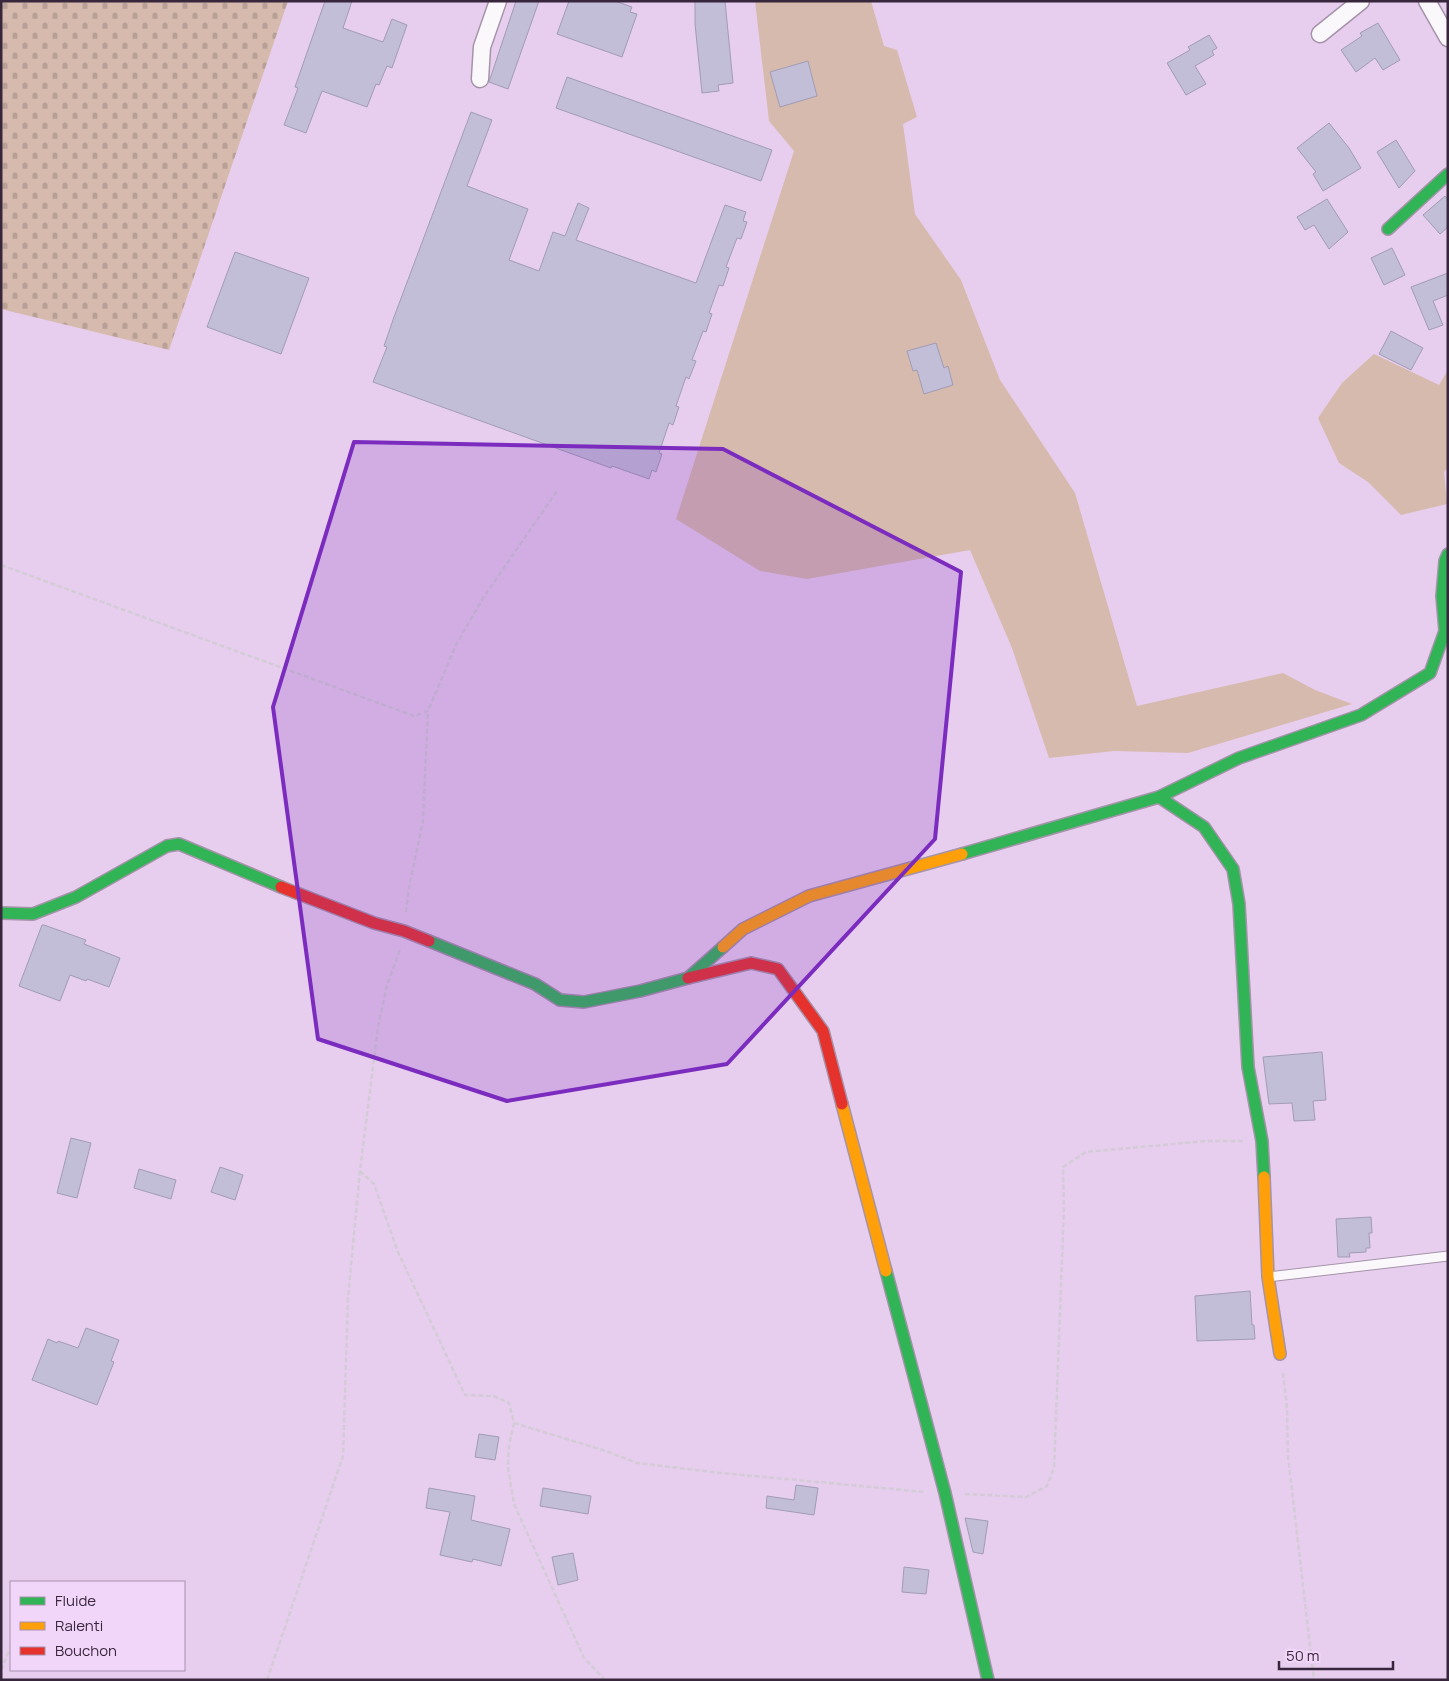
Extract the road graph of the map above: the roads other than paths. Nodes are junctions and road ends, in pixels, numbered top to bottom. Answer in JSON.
{"nodes":[{"id":1,"x":498,"y":1,"type":"edge"},
{"id":2,"x":1361,"y":1,"type":"edge"},
{"id":3,"x":1427,"y":1,"type":"edge"},
{"id":4,"x":1320,"y":34,"type":"dead end"},
{"id":5,"x":1448,"y":38,"type":"edge"},
{"id":6,"x":480,"y":79,"type":"dead end"},
{"id":7,"x":1448,"y":174,"type":"edge"},
{"id":8,"x":1388,"y":229,"type":"dead end"},
{"id":9,"x":1448,"y":554,"type":"edge"},
{"id":10,"x":1159,"y":797,"type":"junction"},
{"id":11,"x":1,"y":913,"type":"edge"},
{"id":12,"x":688,"y":978,"type":"junction"},
{"id":13,"x":1448,"y":1256,"type":"edge"},
{"id":14,"x":1268,"y":1277,"type":"junction"},
{"id":15,"x":1280,"y":1354,"type":"road end"},
{"id":16,"x":988,"y":1680,"type":"edge"}],
"edges":[{"from":1,"to":6,"type":"street"},
{"from":2,"to":4,"type":"street"},
{"from":3,"to":5,"type":"street"},
{"from":7,"to":8,"type":"street"},
{"from":9,"to":10,"type":"street"},
{"from":10,"to":12,"type":"street"},
{"from":10,"to":14,"type":"street"},
{"from":11,"to":12,"type":"street"},
{"from":12,"to":16,"type":"street"},
{"from":13,"to":14,"type":"lane"},
{"from":14,"to":15,"type":"street"}]}
